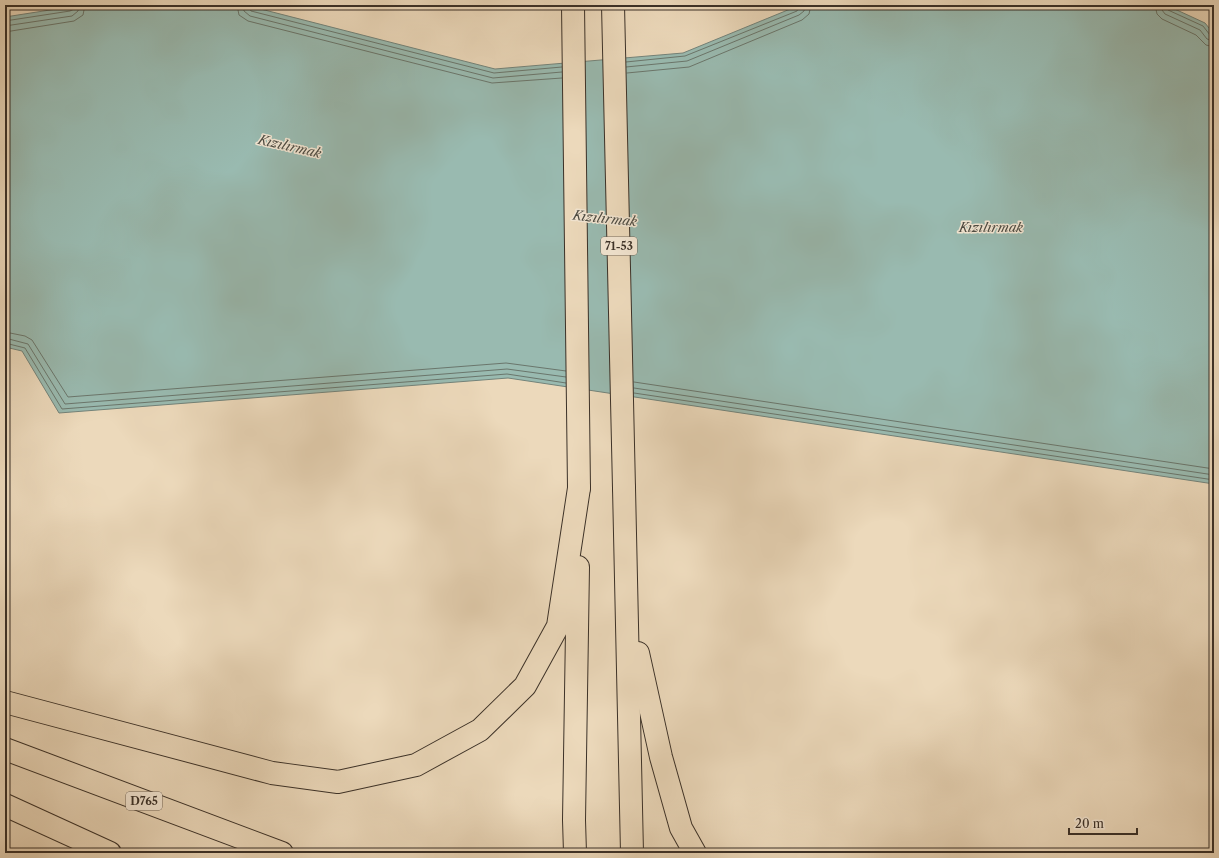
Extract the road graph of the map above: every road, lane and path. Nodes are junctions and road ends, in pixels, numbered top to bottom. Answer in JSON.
{"nodes":[{"id":1,"x":573,"y":5,"type":"edge"},
{"id":2,"x":613,"y":5,"type":"edge"},
{"id":3,"x":579,"y":488,"type":"junction"},
{"id":4,"x":627,"y":605,"type":"junction"},
{"id":5,"x":5,"y":702,"type":"edge"},
{"id":6,"x":5,"y":748,"type":"edge"},
{"id":7,"x":5,"y":805,"type":"edge"},
{"id":8,"x":110,"y":853,"type":"edge"},
{"id":9,"x":282,"y":853,"type":"edge"},
{"id":10,"x":576,"y":853,"type":"edge"},
{"id":11,"x":632,"y":853,"type":"edge"},
{"id":12,"x":695,"y":853,"type":"edge"}],
"edges":[{"from":1,"to":3,"type":"main road"},
{"from":2,"to":4,"type":"main road","number":"71-53"},
{"from":3,"to":5,"type":"main road"},
{"from":3,"to":10,"type":"main road"},
{"from":4,"to":11,"type":"main road"},
{"from":4,"to":12,"type":"main road"},
{"from":6,"to":9,"type":"main road","number":"D765"},
{"from":7,"to":8,"type":"main road"}]}
